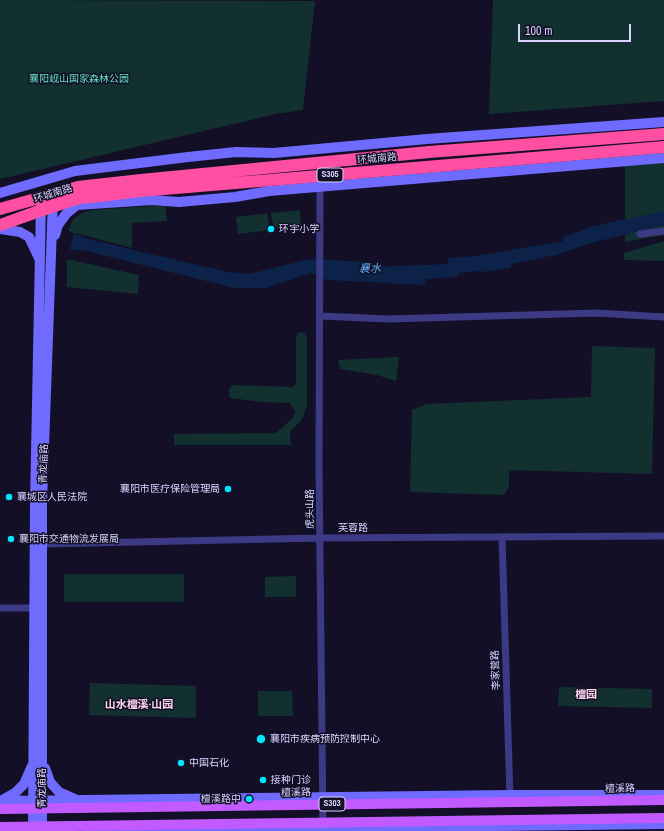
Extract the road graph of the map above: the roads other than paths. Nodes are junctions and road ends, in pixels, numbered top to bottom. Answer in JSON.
{"nodes":[{"id":1,"x":664,"y":122,"type":"edge"},
{"id":2,"x":664,"y":134,"type":"edge"},
{"id":3,"x":664,"y":147,"type":"edge"},
{"id":4,"x":319,"y":148,"type":"junction"},
{"id":5,"x":664,"y":158,"type":"edge"},
{"id":6,"x":320,"y":163,"type":"junction"},
{"id":7,"x":320,"y":181,"type":"junction"},
{"id":8,"x":0,"y":193,"type":"edge"},
{"id":9,"x":52,"y":194,"type":"junction"},
{"id":10,"x":100,"y":196,"type":"junction"},
{"id":11,"x":40,"y":197,"type":"junction"},
{"id":12,"x":77,"y":205,"type":"junction"},
{"id":13,"x":48,"y":208,"type":"junction"},
{"id":14,"x":0,"y":209,"type":"edge"},
{"id":15,"x":1,"y":229,"type":"edge"},
{"id":16,"x":664,"y":232,"type":"edge"},
{"id":17,"x":640,"y":234,"type":"dead end"},
{"id":18,"x":52,"y":248,"type":"junction"},
{"id":19,"x":40,"y":260,"type":"junction"},
{"id":20,"x":320,"y":316,"type":"junction"},
{"id":21,"x":664,"y":317,"type":"edge"},
{"id":22,"x":664,"y":536,"type":"edge"},
{"id":23,"x":502,"y":537,"type":"junction"},
{"id":24,"x":320,"y":538,"type":"junction"},
{"id":25,"x":42,"y":544,"type":"junction"},
{"id":26,"x":0,"y":608,"type":"edge"},
{"id":27,"x":38,"y":608,"type":"junction"},
{"id":28,"x":38,"y":761,"type":"junction"},
{"id":29,"x":664,"y":794,"type":"edge"},
{"id":30,"x":510,"y":798,"type":"junction"},
{"id":31,"x":664,"y":800,"type":"edge"},
{"id":32,"x":0,"y":801,"type":"edge"},
{"id":33,"x":79,"y":801,"type":"junction"},
{"id":34,"x":322,"y":801,"type":"junction"},
{"id":35,"x":38,"y":805,"type":"junction"},
{"id":36,"x":0,"y":809,"type":"edge"},
{"id":37,"x":664,"y":818,"type":"edge"},
{"id":38,"x":664,"y":824,"type":"edge"},
{"id":39,"x":608,"y":825,"type":"edge"},
{"id":40,"x":0,"y":827,"type":"edge"},
{"id":41,"x":323,"y":827,"type":"edge"},
{"id":42,"x":38,"y":829,"type":"edge"},
{"id":43,"x":88,"y":831,"type":"edge"}],
"edges":[{"from":1,"to":4,"type":"street"},
{"from":2,"to":6,"type":"highway","name":"环城南路","number":"S305"},
{"from":3,"to":7,"type":"highway","name":"环城南路","number":"S305"},
{"from":4,"to":6,"type":"street"},
{"from":4,"to":8,"type":"street"},
{"from":5,"to":7,"type":"street"},
{"from":6,"to":7,"type":"street"},
{"from":6,"to":9,"type":"highway","name":"环城南路","number":"S305"},
{"from":7,"to":10,"type":"highway","name":"环城南路","number":"S305"},
{"from":7,"to":12,"type":"street"},
{"from":7,"to":20,"type":"street","name":"虎头山路"},
{"from":9,"to":11,"type":"highway","name":"环城南路","number":"S305"},
{"from":9,"to":13,"type":"street","name":"青龙庙路"},
{"from":10,"to":12,"type":"street"},
{"from":10,"to":13,"type":"highway","name":"环城南路","number":"S305"},
{"from":11,"to":13,"type":"street","name":"青龙庙路"},
{"from":11,"to":14,"type":"highway","name":"环城南路","number":"S305"},
{"from":12,"to":18,"type":"street"},
{"from":13,"to":15,"type":"highway","name":"环城南路","number":"S305"},
{"from":13,"to":18,"type":"street","name":"青龙庙路"},
{"from":13,"to":19,"type":"street","name":"青龙庙路"},
{"from":15,"to":19,"type":"street"},
{"from":16,"to":17,"type":"street"},
{"from":18,"to":25,"type":"street","name":"青龙庙路"},
{"from":19,"to":27,"type":"street","name":"青龙庙路"},
{"from":20,"to":21,"type":"street"},
{"from":20,"to":24,"type":"street","name":"虎头山路"},
{"from":22,"to":23,"type":"street","name":"芙蓉路"},
{"from":23,"to":24,"type":"street","name":"芙蓉路"},
{"from":23,"to":30,"type":"street","name":"李家营路"},
{"from":24,"to":25,"type":"street","name":"芙蓉路"},
{"from":24,"to":34,"type":"street","name":"虎头山路"},
{"from":25,"to":27,"type":"street","name":"青龙庙路"},
{"from":26,"to":27,"type":"street"},
{"from":27,"to":28,"type":"street","name":"青龙庙路"},
{"from":28,"to":32,"type":"street"},
{"from":28,"to":33,"type":"street"},
{"from":28,"to":35,"type":"street","name":"青龙庙路"},
{"from":29,"to":30,"type":"street"},
{"from":30,"to":31,"type":"main road","name":"檀溪路","number":"S303"},
{"from":30,"to":34,"type":"main road","name":"檀溪路","number":"S303"},
{"from":32,"to":35,"type":"street"},
{"from":33,"to":34,"type":"street"},
{"from":33,"to":35,"type":"street"},
{"from":34,"to":35,"type":"main road","name":"檀溪路","number":"S303"},
{"from":34,"to":41,"type":"street","name":"虎头山路"},
{"from":35,"to":36,"type":"main road","name":"檀溪路","number":"S303"},
{"from":35,"to":42,"type":"street","name":"青龙庙路"},
{"from":37,"to":39,"type":"main road","number":"S303"},
{"from":38,"to":39,"type":"street"},
{"from":39,"to":41,"type":"main road","number":"S303"},
{"from":40,"to":42,"type":"main road","number":"S303"},
{"from":41,"to":42,"type":"main road","number":"S303"},
{"from":41,"to":43,"type":"street"}]}
